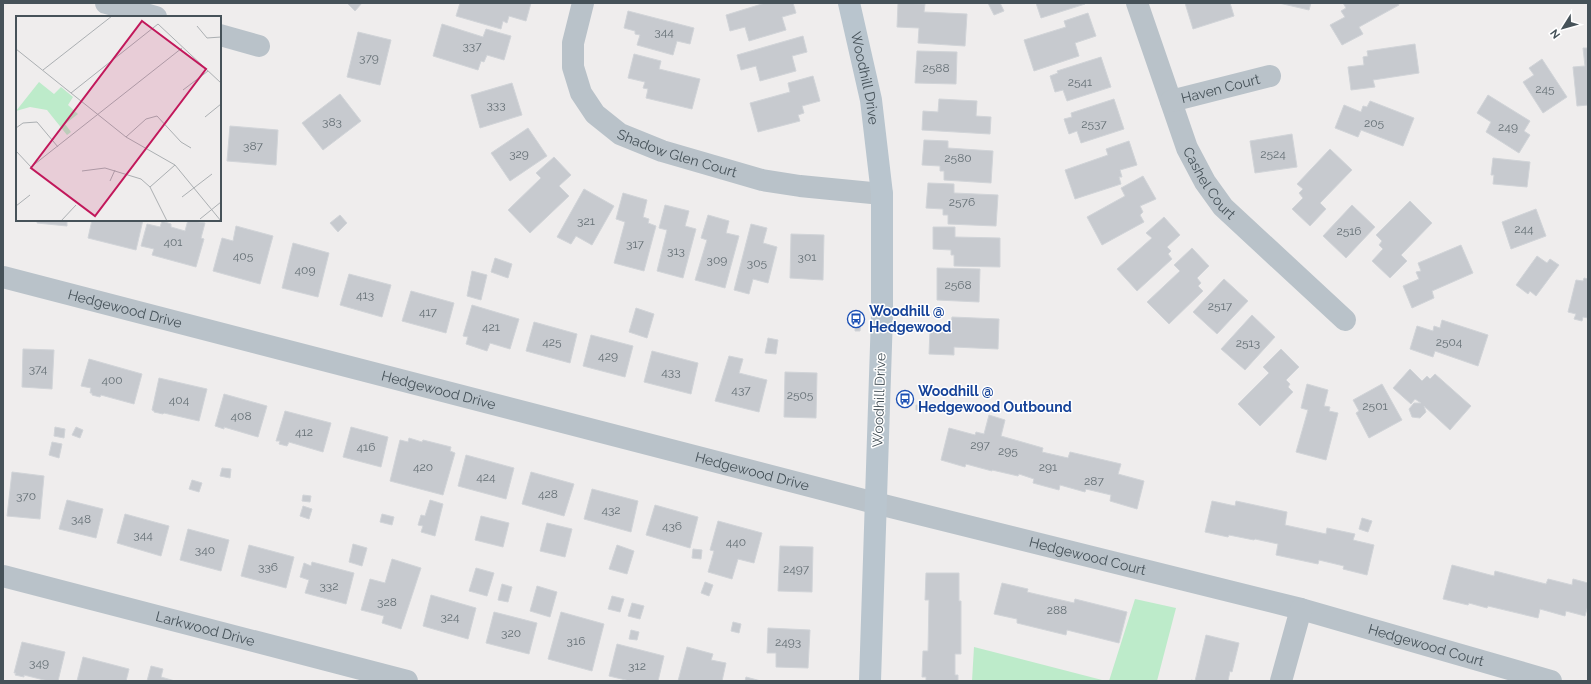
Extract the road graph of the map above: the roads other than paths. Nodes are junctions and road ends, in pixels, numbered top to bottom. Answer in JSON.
{"nodes":[{"id":1,"x":106,"y":3,"type":"edge"},
{"id":2,"x":583,"y":3,"type":"edge"},
{"id":3,"x":849,"y":3,"type":"edge"},
{"id":4,"x":1137,"y":3,"type":"edge"},
{"id":5,"x":152,"y":16,"type":"edge"},
{"id":6,"x":221,"y":35,"type":"edge"},
{"id":7,"x":259,"y":46,"type":"dead end"},
{"id":8,"x":1270,"y":76,"type":"dead end"},
{"id":9,"x":1171,"y":101,"type":"junction"},
{"id":10,"x":882,"y":194,"type":"junction"},
{"id":11,"x":3,"y":277,"type":"edge"},
{"id":12,"x":1345,"y":320,"type":"dead end"},
{"id":13,"x":875,"y":503,"type":"junction"},
{"id":14,"x":3,"y":576,"type":"edge"},
{"id":15,"x":1301,"y":609,"type":"junction"},
{"id":16,"x":407,"y":681,"type":"edge"},
{"id":17,"x":870,"y":681,"type":"edge"},
{"id":18,"x":1281,"y":681,"type":"edge"},
{"id":19,"x":1551,"y":681,"type":"edge"}],
"edges":[{"from":1,"to":5,"type":"street"},
{"from":2,"to":10,"type":"street","name":"Shadow Glen Court"},
{"from":3,"to":10,"type":"street","name":"Woodhill Drive"},
{"from":4,"to":9,"type":"street","name":"Cashel Court"},
{"from":6,"to":7,"type":"street"},
{"from":8,"to":9,"type":"street","name":"Haven Court"},
{"from":9,"to":12,"type":"street","name":"Cashel Court"},
{"from":10,"to":13,"type":"street","name":"Woodhill Drive"},
{"from":11,"to":13,"type":"street","name":"Hedgewood Drive"},
{"from":13,"to":15,"type":"street","name":"Hedgewood Court"},
{"from":13,"to":17,"type":"street","name":"Woodhill Drive"},
{"from":14,"to":16,"type":"street","name":"Larkwood Drive"},
{"from":15,"to":18,"type":"street"},
{"from":15,"to":19,"type":"street","name":"Hedgewood Court"}]}
